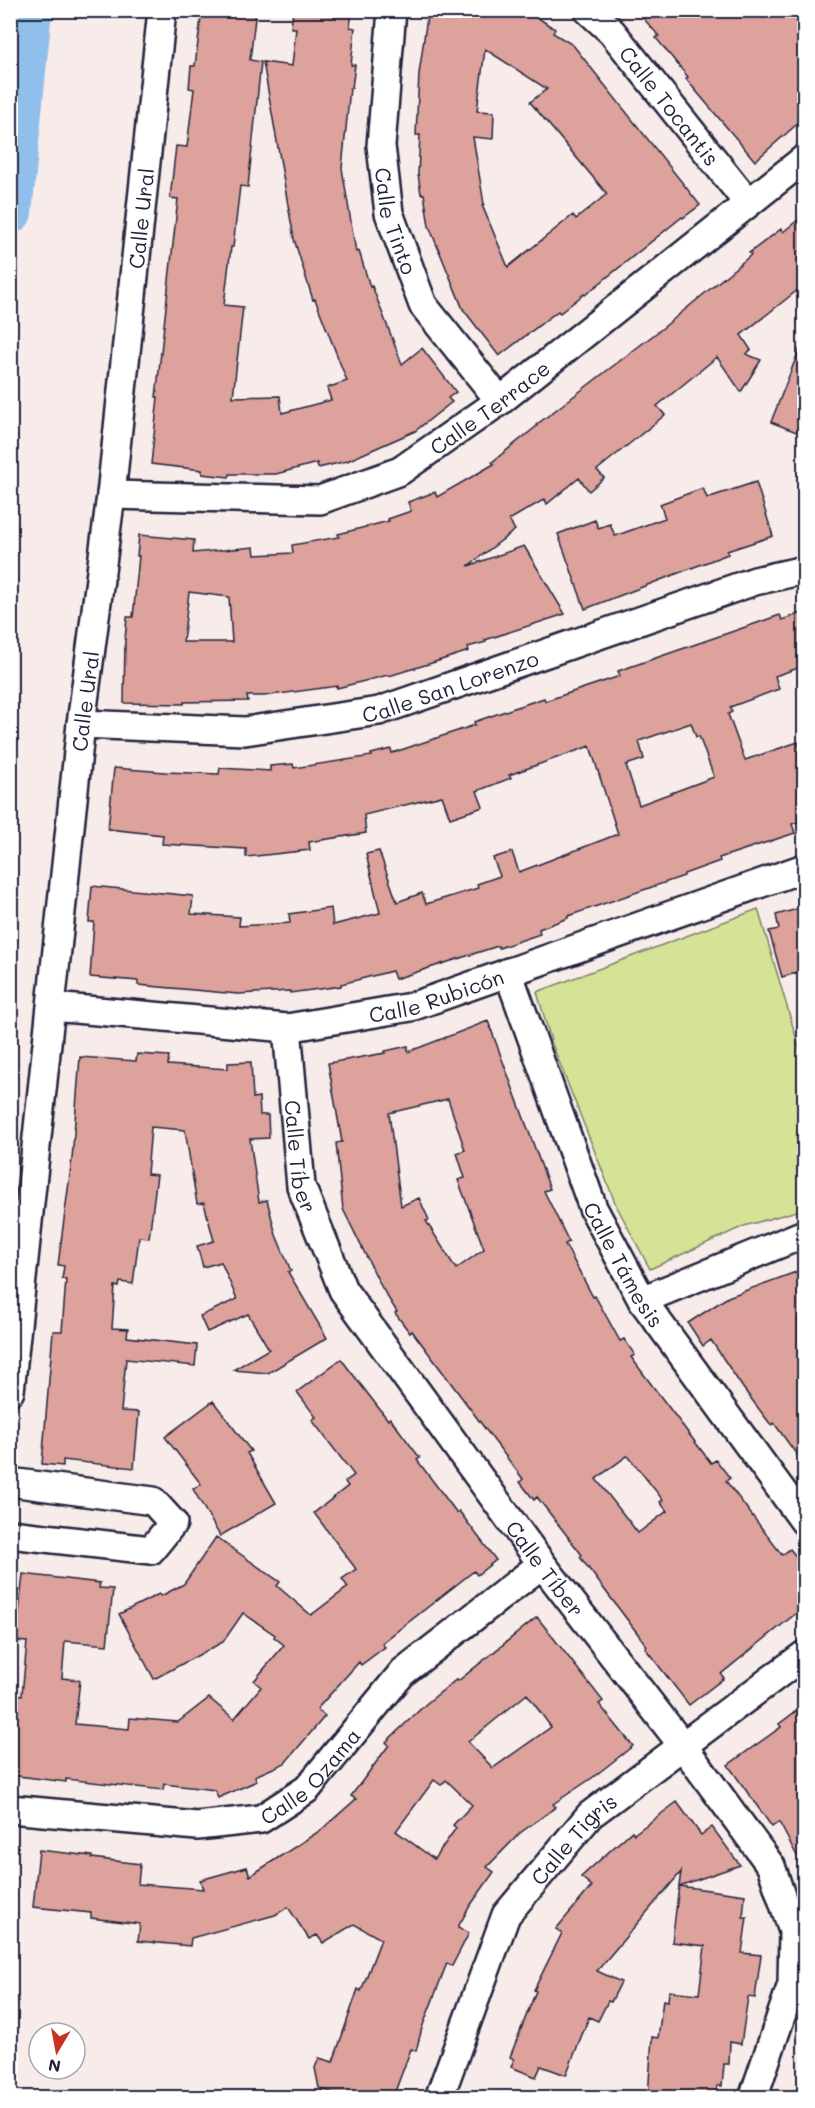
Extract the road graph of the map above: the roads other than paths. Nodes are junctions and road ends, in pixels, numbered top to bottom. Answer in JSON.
{"nodes":[{"id":1,"x":162,"y":10,"type":"edge"},
{"id":2,"x":392,"y":10,"type":"edge"},
{"id":3,"x":588,"y":10,"type":"edge"},
{"id":4,"x":804,"y":159,"type":"edge"},
{"id":5,"x":748,"y":203,"type":"junction"},
{"id":6,"x":500,"y":401,"type":"junction"},
{"id":7,"x":111,"y":495,"type":"junction"},
{"id":8,"x":804,"y":570,"type":"edge"},
{"id":9,"x":81,"y":724,"type":"junction"},
{"id":10,"x":804,"y":868,"type":"edge"},
{"id":11,"x":508,"y":972,"type":"junction"},
{"id":12,"x":53,"y":1007,"type":"junction"},
{"id":13,"x":287,"y":1028,"type":"junction"},
{"id":14,"x":804,"y":1234,"type":"edge"},
{"id":15,"x":642,"y":1300,"type":"junction"},
{"id":16,"x":10,"y":1391,"type":"edge"},
{"id":17,"x":10,"y":1482,"type":"edge"},
{"id":18,"x":804,"y":1521,"type":"edge"},
{"id":19,"x":10,"y":1534,"type":"edge"},
{"id":20,"x":542,"y":1564,"type":"junction"},
{"id":21,"x":804,"y":1655,"type":"edge"},
{"id":22,"x":683,"y":1746,"type":"junction"},
{"id":23,"x":10,"y":1809,"type":"edge"},
{"id":24,"x":439,"y":2097,"type":"edge"},
{"id":25,"x":753,"y":2097,"type":"edge"}],
"edges":[{"from":1,"to":7,"type":"street","name":"Calle Ural"},
{"from":2,"to":6,"type":"street","name":"Calle Tinto"},
{"from":3,"to":5,"type":"street","name":"Calle Tocantis"},
{"from":4,"to":5,"type":"street","name":"Calle Terrace"},
{"from":5,"to":6,"type":"street","name":"Calle Terrace"},
{"from":6,"to":7,"type":"street","name":"Calle Terrace"},
{"from":7,"to":9,"type":"street","name":"Calle Ural"},
{"from":8,"to":9,"type":"street","name":"Calle San Lorenzo"},
{"from":9,"to":12,"type":"street","name":"Calle Ural"},
{"from":10,"to":11,"type":"street","name":"Calle Rubicón"},
{"from":11,"to":13,"type":"street","name":"Calle Rubicón"},
{"from":11,"to":15,"type":"street","name":"Calle Támesis"},
{"from":12,"to":13,"type":"street","name":"Calle Rubicón"},
{"from":12,"to":16,"type":"street","name":"Calle Ural"},
{"from":13,"to":20,"type":"street","name":"Calle Tíber"},
{"from":14,"to":15,"type":"street"},
{"from":15,"to":18,"type":"street","name":"Calle Támesis"},
{"from":17,"to":19,"type":"street"},
{"from":20,"to":22,"type":"street","name":"Calle Tíber"},
{"from":20,"to":23,"type":"street","name":"Calle Ozama"},
{"from":21,"to":22,"type":"street","name":"Calle Tigris"},
{"from":22,"to":24,"type":"street","name":"Calle Tigris"},
{"from":22,"to":25,"type":"street","name":"Calle Tíber"}]}
